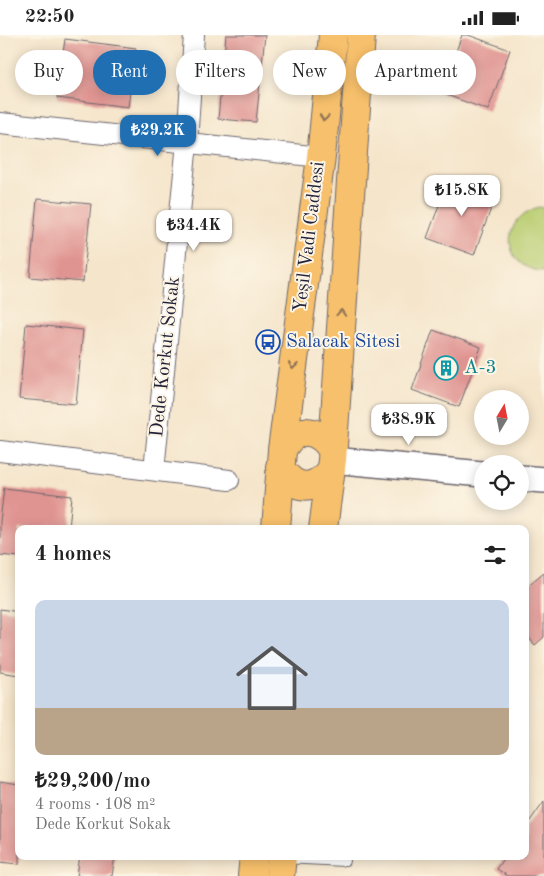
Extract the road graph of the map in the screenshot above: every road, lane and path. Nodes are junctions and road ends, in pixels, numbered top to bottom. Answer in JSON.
{"nodes":[{"id":1,"x":194,"y":35,"type":"edge"},
{"id":2,"x":333,"y":35,"type":"edge"},
{"id":3,"x":361,"y":35,"type":"edge"},
{"id":4,"x":0,"y":123,"type":"edge"},
{"id":5,"x":187,"y":143,"type":"junction"},
{"id":6,"x":321,"y":157,"type":"junction"},
{"id":7,"x":0,"y":451,"type":"edge"},
{"id":8,"x":281,"y":458,"type":"junction"},
{"id":9,"x":331,"y":459,"type":"junction"},
{"id":10,"x":154,"y":470,"type":"junction"},
{"id":11,"x":474,"y":473,"type":"edge"},
{"id":12,"x":229,"y":479,"type":"dead end"},
{"id":13,"x":529,"y":479,"type":"edge"},
{"id":14,"x":544,"y":480,"type":"edge"},
{"id":15,"x":276,"y":525,"type":"edge"},
{"id":16,"x":323,"y":525,"type":"edge"},
{"id":17,"x":254,"y":860,"type":"edge"},
{"id":18,"x":345,"y":861,"type":"dead end"},
{"id":19,"x":281,"y":863,"type":"edge"},
{"id":20,"x":252,"y":876,"type":"edge"}],
"edges":[{"from":1,"to":5,"type":"street","name":"Dede Korkut Sokak"},
{"from":2,"to":6,"type":"main road","name":"Yeşil Vadi Caddesi","one_way":true},
{"from":9,"to":3,"type":"main road","name":"Yeşil Vadi Caddesi","one_way":true},
{"from":4,"to":5,"type":"street"},
{"from":5,"to":6,"type":"street"},
{"from":5,"to":10,"type":"street","name":"Dede Korkut Sokak"},
{"from":6,"to":8,"type":"main road","name":"Yeşil Vadi Caddesi","one_way":true},
{"from":7,"to":10,"type":"street"},
{"from":8,"to":9,"type":"main road"},
{"from":8,"to":9,"type":"main road"},
{"from":8,"to":15,"type":"main road","name":"Yeşil Vadi Caddesi"},
{"from":9,"to":11,"type":"street"},
{"from":9,"to":16,"type":"main road","name":"Yeşil Vadi Caddesi"},
{"from":10,"to":12,"type":"street"},
{"from":13,"to":14,"type":"street"},
{"from":17,"to":20,"type":"main road"},
{"from":18,"to":19,"type":"lane"}]}
